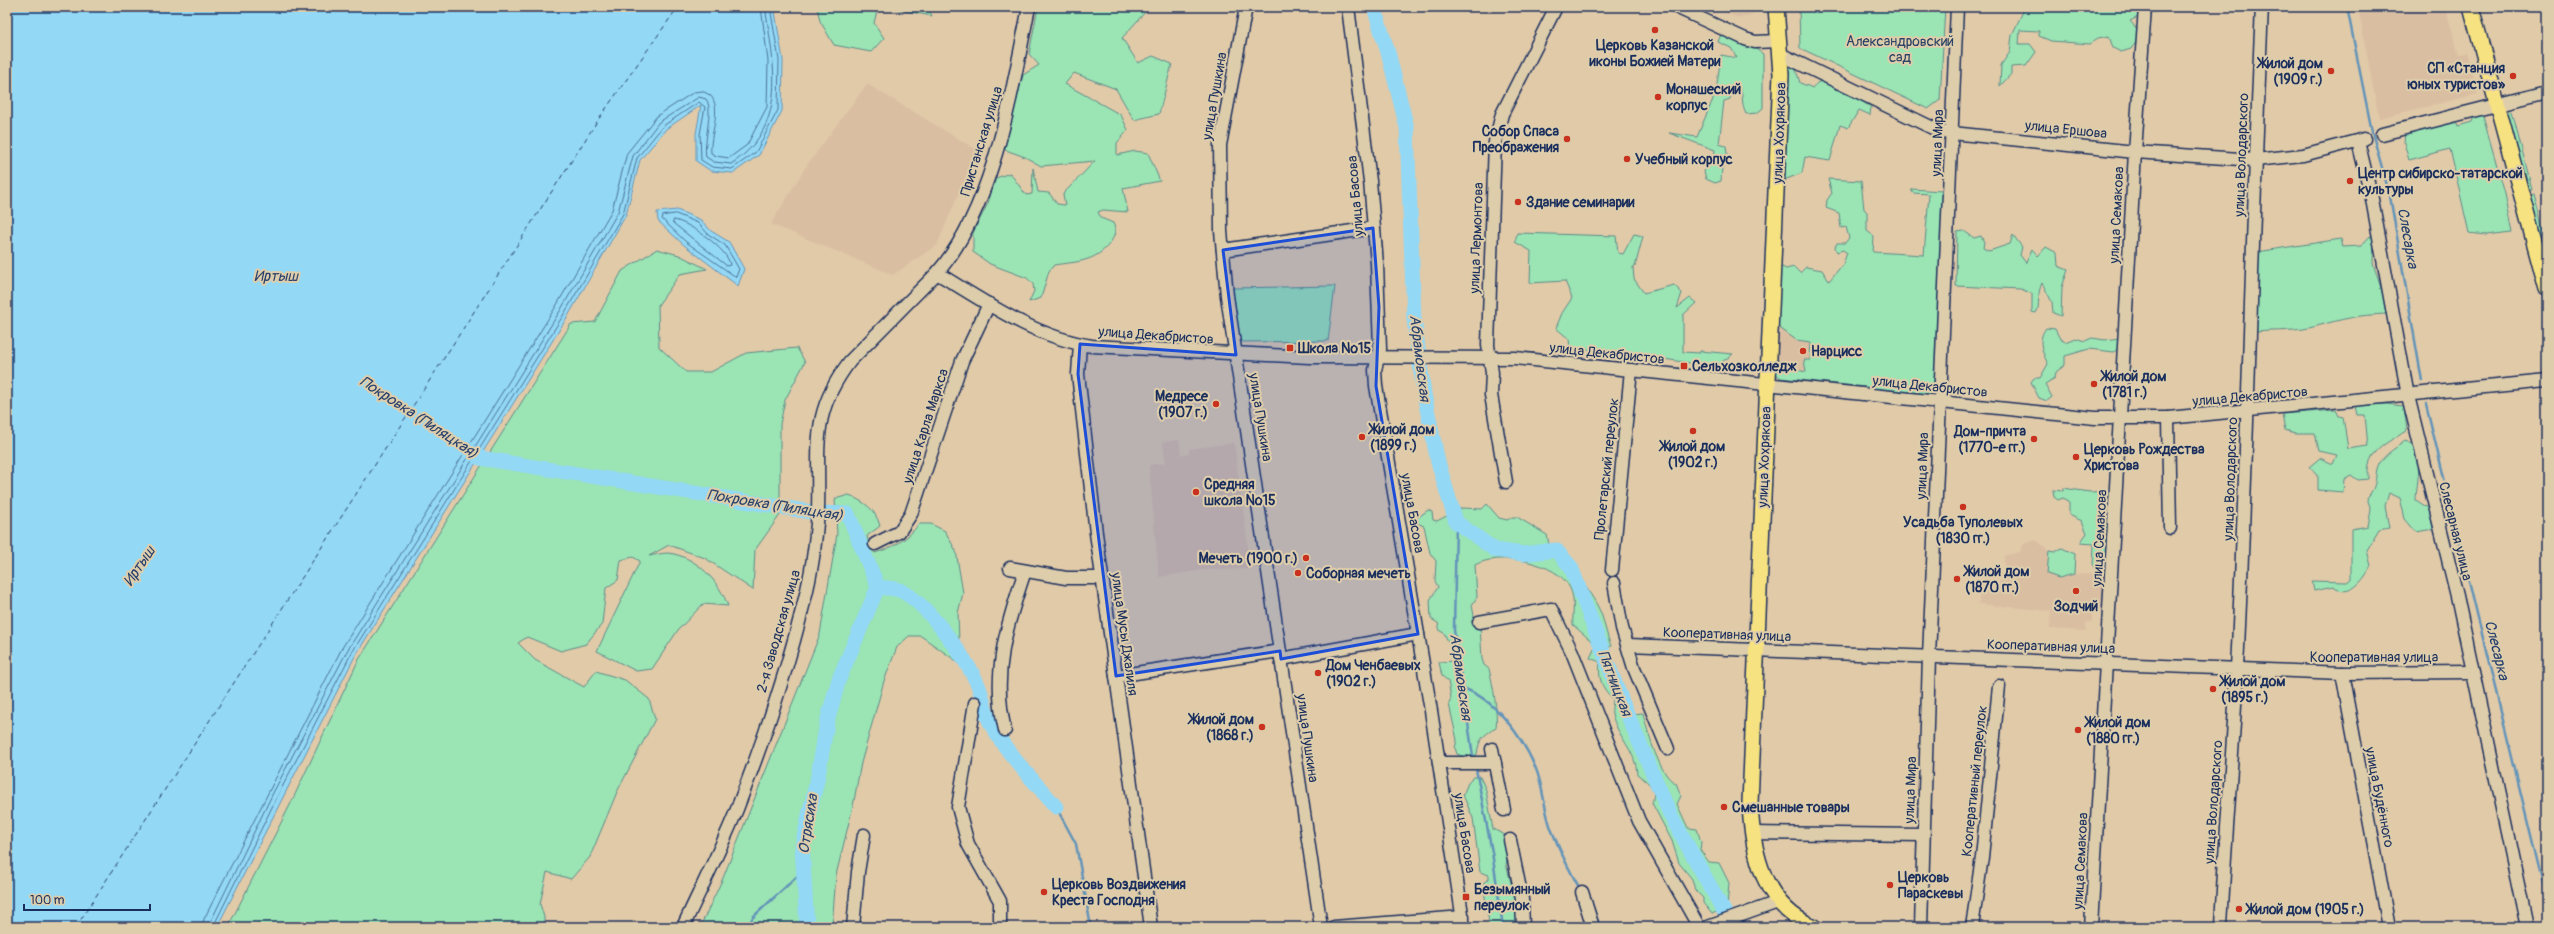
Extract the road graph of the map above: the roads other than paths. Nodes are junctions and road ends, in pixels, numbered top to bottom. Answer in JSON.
{"nodes":[{"id":1,"x":1029,"y":7,"type":"edge"},
{"id":2,"x":1246,"y":7,"type":"edge"},
{"id":3,"x":1348,"y":7,"type":"edge"},
{"id":4,"x":1556,"y":7,"type":"edge"},
{"id":5,"x":1676,"y":7,"type":"edge"},
{"id":6,"x":1776,"y":7,"type":"edge"},
{"id":7,"x":1957,"y":7,"type":"edge"},
{"id":8,"x":2145,"y":7,"type":"edge"},
{"id":9,"x":2262,"y":7,"type":"edge"},
{"id":10,"x":2471,"y":7,"type":"edge"},
{"id":11,"x":1780,"y":48,"type":"junction"},
{"id":12,"x":2547,"y":92,"type":"edge"},
{"id":13,"x":2498,"y":103,"type":"junction"},
{"id":14,"x":1952,"y":133,"type":"junction"},
{"id":15,"x":2382,"y":134,"type":"dead end"},
{"id":16,"x":2361,"y":140,"type":"joint"},
{"id":17,"x":2135,"y":152,"type":"junction"},
{"id":18,"x":2255,"y":160,"type":"junction"},
{"id":19,"x":1373,"y":228,"type":"junction"},
{"id":20,"x":1223,"y":250,"type":"junction"},
{"id":21,"x":937,"y":273,"type":"junction"},
{"id":22,"x":2547,"y":289,"type":"edge"},
{"id":23,"x":989,"y":304,"type":"junction"},
{"id":24,"x":1080,"y":344,"type":"junction"},
{"id":25,"x":1236,"y":355,"type":"junction"},
{"id":26,"x":1490,"y":358,"type":"junction"},
{"id":27,"x":1384,"y":359,"type":"junction"},
{"id":28,"x":1631,"y":370,"type":"junction"},
{"id":29,"x":2547,"y":381,"type":"edge"},
{"id":30,"x":1767,"y":384,"type":"junction"},
{"id":31,"x":2408,"y":396,"type":"junction"},
{"id":32,"x":1939,"y":402,"type":"junction"},
{"id":33,"x":2248,"y":411,"type":"junction"},
{"id":34,"x":2168,"y":418,"type":"junction"},
{"id":35,"x":2120,"y":419,"type":"junction"},
{"id":36,"x":1506,"y":482,"type":"dead end"},
{"id":37,"x":2170,"y":528,"type":"dead end"},
{"id":38,"x":875,"y":544,"type":"dead end"},
{"id":39,"x":1010,"y":568,"type":"dead end"},
{"id":40,"x":1612,"y":570,"type":"dead end"},
{"id":41,"x":1025,"y":571,"type":"junction"},
{"id":42,"x":1101,"y":578,"type":"junction"},
{"id":43,"x":1614,"y":583,"type":"dead end"},
{"id":44,"x":1480,"y":622,"type":"dead end"},
{"id":45,"x":1418,"y":634,"type":"junction"},
{"id":46,"x":1628,"y":645,"type":"junction"},
{"id":47,"x":1756,"y":650,"type":"junction"},
{"id":48,"x":1281,"y":655,"type":"junction"},
{"id":49,"x":1929,"y":657,"type":"junction"},
{"id":50,"x":2106,"y":663,"type":"junction"},
{"id":51,"x":2238,"y":669,"type":"junction"},
{"id":52,"x":2472,"y":672,"type":"junction"},
{"id":53,"x":2342,"y":673,"type":"junction"},
{"id":54,"x":1116,"y":676,"type":"junction"},
{"id":55,"x":1999,"y":686,"type":"dead end"},
{"id":56,"x":975,"y":703,"type":"dead end"},
{"id":57,"x":1005,"y":730,"type":"dead end"},
{"id":58,"x":1492,"y":749,"type":"dead end"},
{"id":59,"x":1668,"y":749,"type":"dead end"},
{"id":60,"x":1439,"y":763,"type":"junction"},
{"id":61,"x":1494,"y":763,"type":"junction"},
{"id":62,"x":1504,"y":810,"type":"dead end"},
{"id":63,"x":1753,"y":834,"type":"junction"},
{"id":64,"x":864,"y":835,"type":"dead end"},
{"id":65,"x":1923,"y":835,"type":"junction"},
{"id":66,"x":1510,"y":840,"type":"dead end"},
{"id":67,"x":1582,"y":892,"type":"dead end"},
{"id":68,"x":1778,"y":902,"type":"junction"},
{"id":69,"x":1464,"y":922,"type":"edge"},
{"id":70,"x":683,"y":927,"type":"edge"},
{"id":71,"x":853,"y":927,"type":"edge"},
{"id":72,"x":1000,"y":927,"type":"edge"},
{"id":73,"x":1151,"y":927,"type":"edge"},
{"id":74,"x":1321,"y":927,"type":"edge"},
{"id":75,"x":1334,"y":927,"type":"edge"},
{"id":76,"x":1523,"y":927,"type":"edge"},
{"id":77,"x":1593,"y":927,"type":"edge"},
{"id":78,"x":1699,"y":927,"type":"edge"},
{"id":79,"x":1708,"y":927,"type":"edge"},
{"id":80,"x":1814,"y":927,"type":"edge"},
{"id":81,"x":1920,"y":927,"type":"edge"},
{"id":82,"x":1972,"y":927,"type":"edge"},
{"id":83,"x":2091,"y":927,"type":"edge"},
{"id":84,"x":2221,"y":927,"type":"edge"},
{"id":85,"x":2389,"y":927,"type":"edge"},
{"id":86,"x":2527,"y":927,"type":"edge"}],
"edges":[{"from":1,"to":21,"type":"street","name":"Пристанская улица"},
{"from":2,"to":20,"type":"street","name":"улица Пушкина"},
{"from":3,"to":19,"type":"street","name":"улица Басова"},
{"from":4,"to":26,"type":"street","name":"улица Лермонтова"},
{"from":5,"to":11,"type":"street","name":"улица Ершова"},
{"from":6,"to":11,"type":"main road","name":"улица Хохрякова"},
{"from":7,"to":14,"type":"street","name":"улица Мира"},
{"from":8,"to":17,"type":"street","name":"улица Семакова"},
{"from":9,"to":18,"type":"street","name":"улица Володарского"},
{"from":10,"to":13,"type":"main road"},
{"from":11,"to":14,"type":"street","name":"улица Ершова"},
{"from":11,"to":30,"type":"main road","name":"улица Хохрякова"},
{"from":12,"to":13,"type":"street"},
{"from":13,"to":15,"type":"street"},
{"from":13,"to":22,"type":"main road"},
{"from":14,"to":17,"type":"street","name":"улица Ершова"},
{"from":14,"to":32,"type":"street","name":"улица Мира"},
{"from":16,"to":18,"type":"street","name":"улица Ершова"},
{"from":16,"to":31,"type":"street","name":"Слесарная улица"},
{"from":17,"to":18,"type":"street","name":"улица Ершова"},
{"from":17,"to":35,"type":"street","name":"улица Семакова"},
{"from":18,"to":33,"type":"street","name":"улица Володарского"},
{"from":19,"to":20,"type":"street"},
{"from":19,"to":27,"type":"street","name":"улица Басова"},
{"from":20,"to":25,"type":"street","name":"улица Пушкина"},
{"from":21,"to":23,"type":"street","name":"улица Декабристов"},
{"from":21,"to":70,"type":"street","name":"2-я Заводская улица"},
{"from":23,"to":24,"type":"street","name":"улица Декабристов"},
{"from":23,"to":38,"type":"street","name":"улица Карла Маркса"},
{"from":24,"to":25,"type":"street","name":"улица Декабристов"},
{"from":24,"to":42,"type":"street","name":"улица Мусы Джалиля"},
{"from":25,"to":27,"type":"street","name":"улица Декабристов"},
{"from":25,"to":48,"type":"street","name":"улица Пушкина"},
{"from":26,"to":27,"type":"street","name":"улица Декабристов"},
{"from":26,"to":28,"type":"street","name":"улица Декабристов"},
{"from":26,"to":36,"type":"street","name":"улица Лермонтова"},
{"from":27,"to":45,"type":"street","name":"улица Басова"},
{"from":28,"to":30,"type":"street","name":"улица Декабристов"},
{"from":28,"to":40,"type":"street","name":"Пролетарский переулок"},
{"from":29,"to":31,"type":"street","name":"улица Декабристов"},
{"from":30,"to":32,"type":"street","name":"улица Декабристов"},
{"from":30,"to":47,"type":"main road","name":"улица Хохрякова"},
{"from":31,"to":33,"type":"street","name":"улица Декабристов"},
{"from":31,"to":52,"type":"street","name":"Слесарная улица"},
{"from":32,"to":35,"type":"street","name":"улица Декабристов"},
{"from":32,"to":49,"type":"street","name":"улица Мира"},
{"from":33,"to":34,"type":"street","name":"улица Декабристов"},
{"from":33,"to":51,"type":"street","name":"улица Володарского"},
{"from":34,"to":35,"type":"street","name":"улица Декабристов"},
{"from":34,"to":37,"type":"street"},
{"from":35,"to":50,"type":"street","name":"улица Семакова"},
{"from":39,"to":41,"type":"street"},
{"from":41,"to":42,"type":"street"},
{"from":41,"to":57,"type":"street"},
{"from":42,"to":54,"type":"street","name":"улица Мусы Джалиля"},
{"from":43,"to":46,"type":"street"},
{"from":44,"to":78,"type":"street"},
{"from":45,"to":48,"type":"street"},
{"from":45,"to":60,"type":"street","name":"улица Басова"},
{"from":46,"to":47,"type":"street","name":"Кооперативная улица"},
{"from":46,"to":59,"type":"street"},
{"from":47,"to":49,"type":"street","name":"Кооперативная улица"},
{"from":47,"to":63,"type":"main road","name":"улица Хохрякова"},
{"from":48,"to":54,"type":"street"},
{"from":48,"to":74,"type":"street","name":"улица Пушкина"},
{"from":49,"to":50,"type":"street","name":"Кооперативная улица"},
{"from":49,"to":65,"type":"street","name":"улица Мира"},
{"from":50,"to":51,"type":"street","name":"Кооперативная улица"},
{"from":50,"to":83,"type":"street","name":"улица Семакова"},
{"from":51,"to":53,"type":"street","name":"Кооперативная улица"},
{"from":51,"to":84,"type":"street","name":"улица Володарского"},
{"from":52,"to":53,"type":"street","name":"Кооперативная улица"},
{"from":52,"to":86,"type":"street","name":"Слесарная улица"},
{"from":53,"to":85,"type":"street","name":"улица Будённого"},
{"from":54,"to":73,"type":"street","name":"улица Мусы Джалиля"},
{"from":55,"to":82,"type":"street","name":"Кооперативный переулок"},
{"from":56,"to":72,"type":"street"},
{"from":58,"to":61,"type":"street"},
{"from":60,"to":61,"type":"street"},
{"from":60,"to":69,"type":"street","name":"улица Басова"},
{"from":61,"to":62,"type":"street"},
{"from":63,"to":65,"type":"street"},
{"from":63,"to":68,"type":"main road","name":"улица Хохрякова"},
{"from":64,"to":71,"type":"street"},
{"from":65,"to":81,"type":"street","name":"улица Мира"},
{"from":66,"to":76,"type":"street"},
{"from":67,"to":77,"type":"street"},
{"from":68,"to":79,"type":"street"},
{"from":68,"to":80,"type":"main road","name":"улица Хохрякова"},
{"from":69,"to":75,"type":"street"}]}
